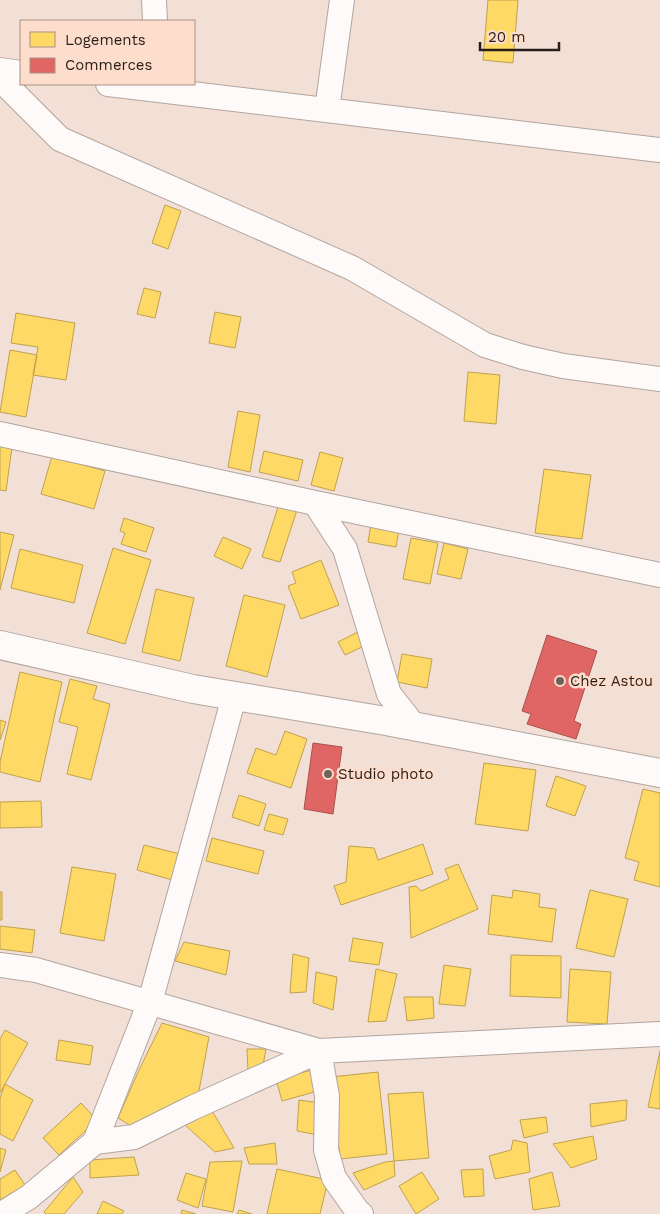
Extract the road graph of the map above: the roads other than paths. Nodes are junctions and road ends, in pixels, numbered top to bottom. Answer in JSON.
{"nodes":[{"id":1,"x":154,"y":0,"type":"edge"},
{"id":2,"x":342,"y":0,"type":"edge"},
{"id":3,"x":155,"y":20,"type":"edge"},
{"id":4,"x":0,"y":70,"type":"edge"},
{"id":5,"x":20,"y":73,"type":"edge"},
{"id":6,"x":0,"y":79,"type":"edge"},
{"id":7,"x":124,"y":85,"type":"edge"},
{"id":8,"x":157,"y":87,"type":"edge"},
{"id":9,"x":327,"y":110,"type":"junction"},
{"id":10,"x":660,"y":150,"type":"edge"},
{"id":11,"x":660,"y":379,"type":"edge"},
{"id":12,"x":0,"y":434,"type":"edge"},
{"id":13,"x":315,"y":503,"type":"junction"},
{"id":14,"x":660,"y":575,"type":"edge"},
{"id":15,"x":0,"y":645,"type":"edge"},
{"id":16,"x":234,"y":697,"type":"junction"},
{"id":17,"x":415,"y":727,"type":"junction"},
{"id":18,"x":660,"y":773,"type":"edge"},
{"id":19,"x":0,"y":965,"type":"edge"},
{"id":20,"x":150,"y":1002,"type":"junction"},
{"id":21,"x":660,"y":1034,"type":"edge"},
{"id":22,"x":319,"y":1051,"type":"junction"},
{"id":23,"x":95,"y":1142,"type":"junction"},
{"id":24,"x":2,"y":1214,"type":"edge"},
{"id":25,"x":361,"y":1214,"type":"edge"}],
"edges":[{"from":1,"to":3,"type":"street"},
{"from":2,"to":9,"type":"street"},
{"from":4,"to":5,"type":"street"},
{"from":6,"to":11,"type":"street"},
{"from":7,"to":8,"type":"street"},
{"from":8,"to":9,"type":"street"},
{"from":9,"to":10,"type":"street"},
{"from":12,"to":13,"type":"street"},
{"from":13,"to":14,"type":"street"},
{"from":13,"to":17,"type":"street"},
{"from":15,"to":16,"type":"street"},
{"from":16,"to":17,"type":"street"},
{"from":16,"to":20,"type":"street"},
{"from":17,"to":18,"type":"street"},
{"from":19,"to":20,"type":"street"},
{"from":20,"to":22,"type":"street"},
{"from":20,"to":23,"type":"street"},
{"from":21,"to":22,"type":"street"},
{"from":22,"to":23,"type":"street"},
{"from":22,"to":25,"type":"street"},
{"from":23,"to":24,"type":"street"}]}
